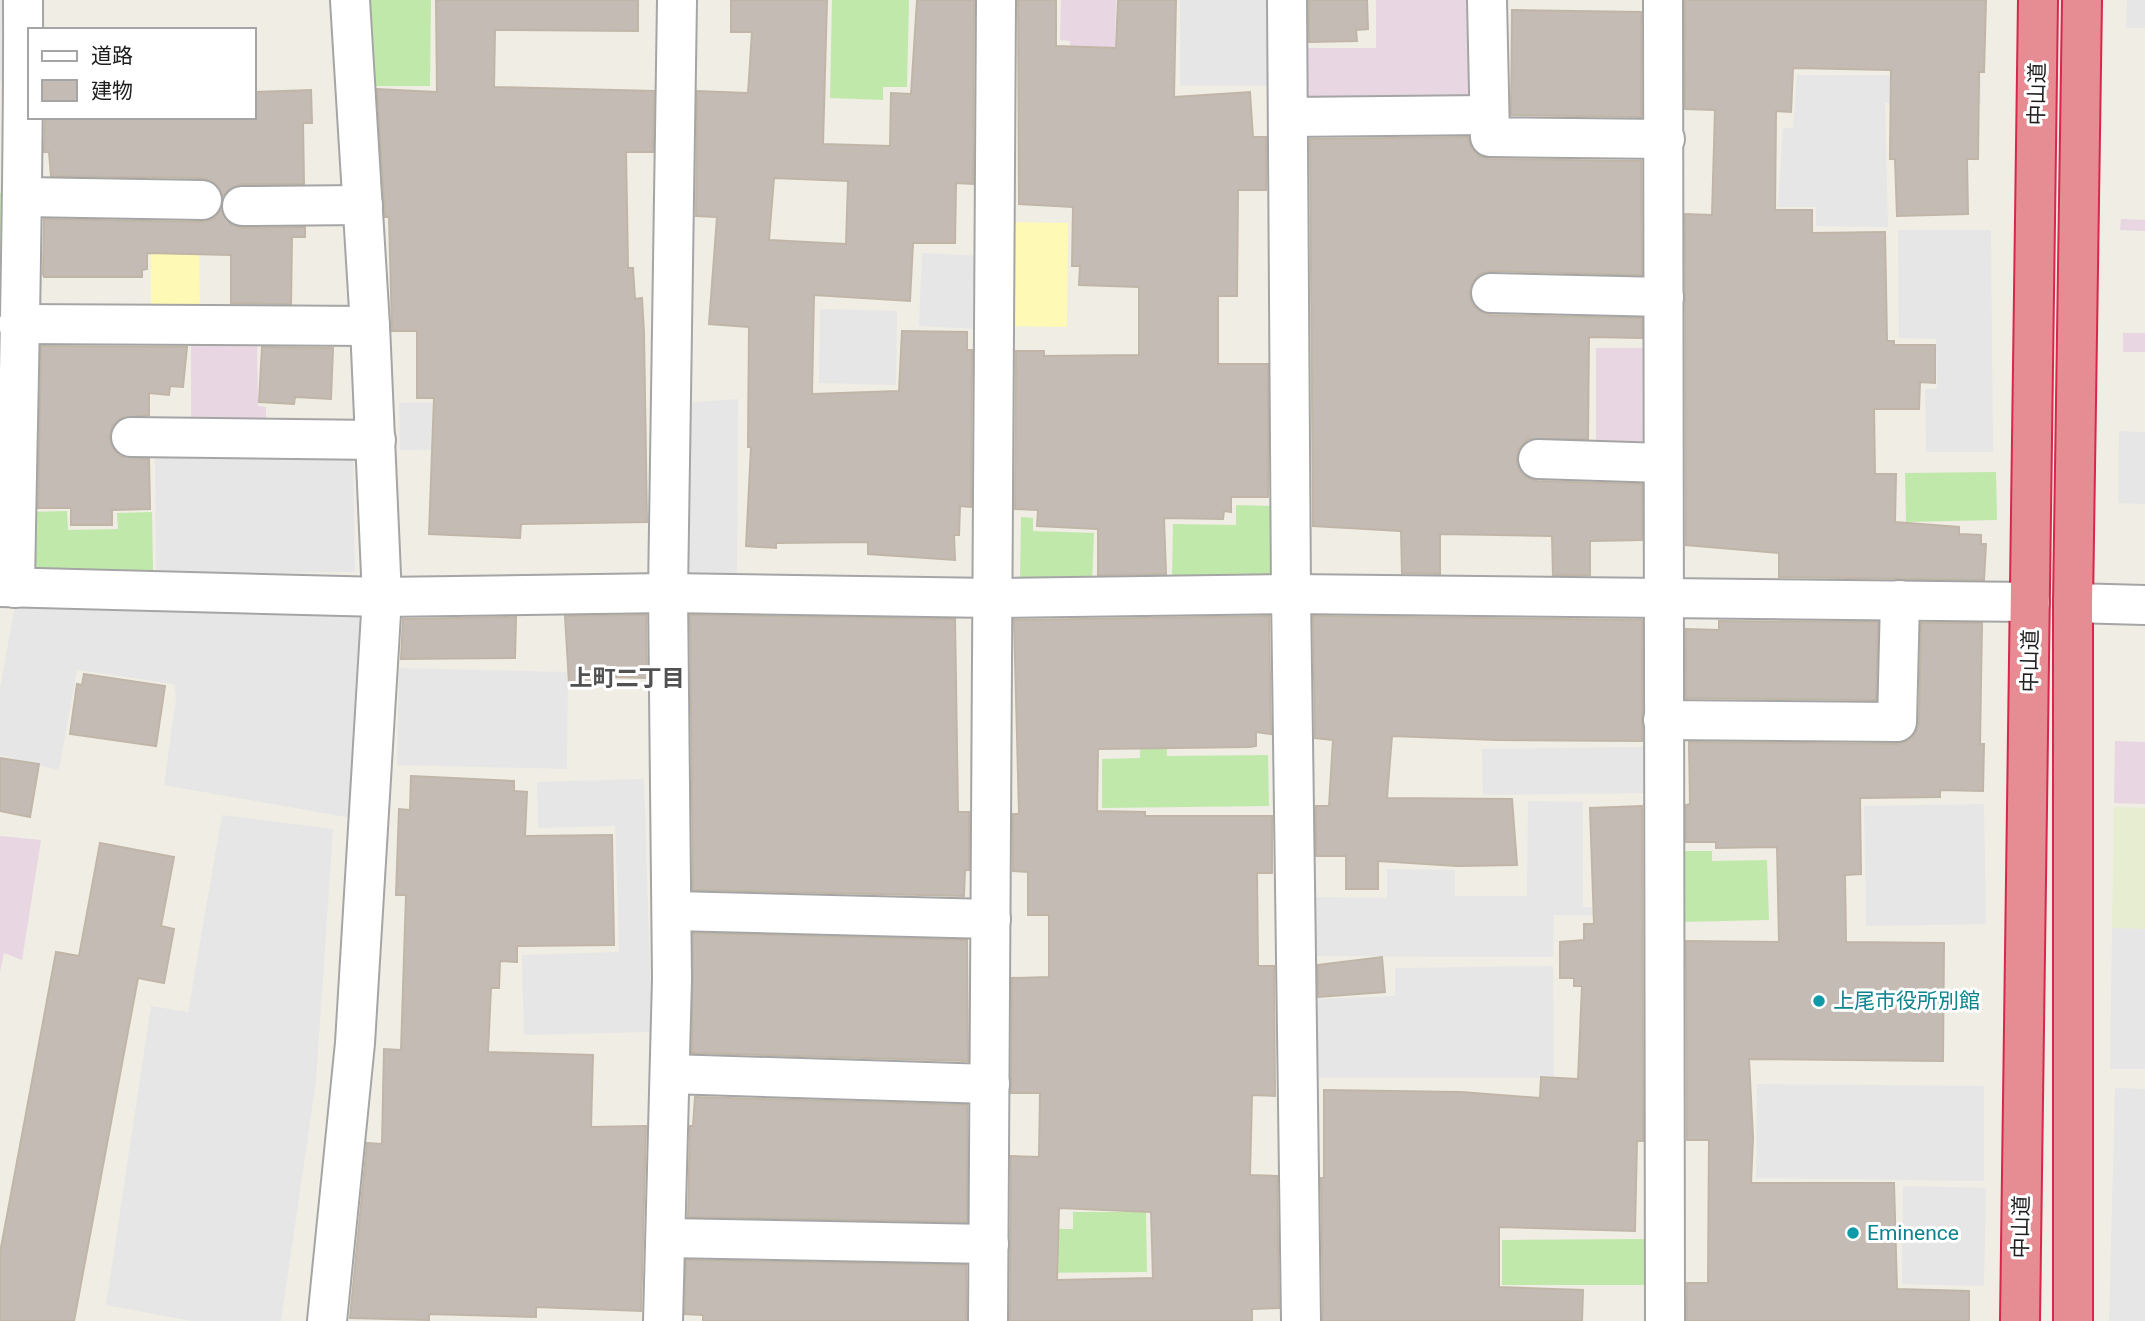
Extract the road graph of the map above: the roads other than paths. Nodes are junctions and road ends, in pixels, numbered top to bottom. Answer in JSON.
{"nodes":[{"id":1,"x":23,"y":0,"type":"edge"},
{"id":2,"x":351,"y":0,"type":"edge"},
{"id":3,"x":677,"y":0,"type":"edge"},
{"id":4,"x":996,"y":0,"type":"edge"},
{"id":5,"x":1287,"y":0,"type":"edge"},
{"id":6,"x":1488,"y":0,"type":"edge"},
{"id":7,"x":1663,"y":0,"type":"edge"},
{"id":8,"x":2038,"y":0,"type":"edge"},
{"id":9,"x":2082,"y":0,"type":"edge"},
{"id":10,"x":1488,"y":115,"type":"junction"},
{"id":11,"x":1288,"y":117,"type":"junction"},
{"id":12,"x":1665,"y":139,"type":"junction"},
{"id":13,"x":24,"y":197,"type":"junction"},
{"id":14,"x":202,"y":200,"type":"dead end"},
{"id":15,"x":363,"y":205,"type":"junction"},
{"id":16,"x":242,"y":206,"type":"dead end"},
{"id":17,"x":1491,"y":293,"type":"dead end"},
{"id":18,"x":1664,"y":297,"type":"junction"},
{"id":19,"x":19,"y":324,"type":"junction"},
{"id":20,"x":370,"y":326,"type":"junction"},
{"id":21,"x":131,"y":437,"type":"dead end"},
{"id":22,"x":376,"y":440,"type":"junction"},
{"id":23,"x":1538,"y":459,"type":"dead end"},
{"id":24,"x":1663,"y":463,"type":"junction"},
{"id":25,"x":7,"y":588,"type":"edge"},
{"id":26,"x":668,"y":593,"type":"junction"},
{"id":27,"x":1291,"y":594,"type":"junction"},
{"id":28,"x":382,"y":597,"type":"junction"},
{"id":29,"x":993,"y":597,"type":"junction"},
{"id":30,"x":1662,"y":599,"type":"junction"},
{"id":31,"x":1900,"y":600,"type":"junction"},
{"id":32,"x":2031,"y":601,"type":"junction"},
{"id":33,"x":2073,"y":603,"type":"junction"},
{"id":34,"x":2145,"y":605,"type":"edge"},
{"id":35,"x":1663,"y":720,"type":"junction"},
{"id":36,"x":673,"y":911,"type":"junction"},
{"id":37,"x":991,"y":919,"type":"junction"},
{"id":38,"x":670,"y":1074,"type":"junction"},
{"id":39,"x":990,"y":1084,"type":"junction"},
{"id":40,"x":666,"y":1238,"type":"junction"},
{"id":41,"x":989,"y":1244,"type":"junction"},
{"id":42,"x":327,"y":1321,"type":"edge"},
{"id":43,"x":663,"y":1321,"type":"edge"},
{"id":44,"x":988,"y":1321,"type":"edge"},
{"id":45,"x":1301,"y":1321,"type":"edge"},
{"id":46,"x":1665,"y":1321,"type":"edge"},
{"id":47,"x":2020,"y":1321,"type":"edge"},
{"id":48,"x":2073,"y":1321,"type":"edge"}],
"edges":[{"from":1,"to":13,"type":"street"},
{"from":2,"to":15,"type":"street"},
{"from":3,"to":26,"type":"street"},
{"from":4,"to":29,"type":"street"},
{"from":5,"to":11,"type":"street"},
{"from":6,"to":10,"type":"street"},
{"from":7,"to":12,"type":"street"},
{"from":8,"to":32,"type":"highway","name":"中山道"},
{"from":9,"to":33,"type":"highway","name":"中山道"},
{"from":10,"to":11,"type":"street"},
{"from":10,"to":12,"type":"street"},
{"from":11,"to":27,"type":"street"},
{"from":12,"to":18,"type":"street"},
{"from":13,"to":14,"type":"street"},
{"from":13,"to":19,"type":"street"},
{"from":15,"to":16,"type":"street"},
{"from":15,"to":20,"type":"street"},
{"from":17,"to":18,"type":"street"},
{"from":18,"to":24,"type":"street"},
{"from":19,"to":20,"type":"street"},
{"from":19,"to":25,"type":"street"},
{"from":20,"to":22,"type":"street"},
{"from":21,"to":22,"type":"street"},
{"from":22,"to":28,"type":"street"},
{"from":23,"to":24,"type":"street"},
{"from":24,"to":30,"type":"street"},
{"from":25,"to":28,"type":"street"},
{"from":26,"to":28,"type":"street"},
{"from":26,"to":29,"type":"street"},
{"from":26,"to":36,"type":"street"},
{"from":27,"to":29,"type":"street"},
{"from":27,"to":30,"type":"street"},
{"from":27,"to":45,"type":"street"},
{"from":28,"to":42,"type":"street"},
{"from":29,"to":37,"type":"street"},
{"from":30,"to":31,"type":"street"},
{"from":30,"to":35,"type":"street"},
{"from":31,"to":32,"type":"street"},
{"from":31,"to":35,"type":"street"},
{"from":32,"to":47,"type":"highway","name":"中山道"},
{"from":33,"to":34,"type":"street"},
{"from":33,"to":48,"type":"highway","name":"中山道"},
{"from":35,"to":46,"type":"street"},
{"from":36,"to":37,"type":"street"},
{"from":36,"to":38,"type":"street"},
{"from":37,"to":39,"type":"street"},
{"from":38,"to":39,"type":"street"},
{"from":38,"to":40,"type":"street"},
{"from":39,"to":41,"type":"street"},
{"from":40,"to":41,"type":"street"},
{"from":40,"to":43,"type":"street"},
{"from":41,"to":44,"type":"street"}]}
